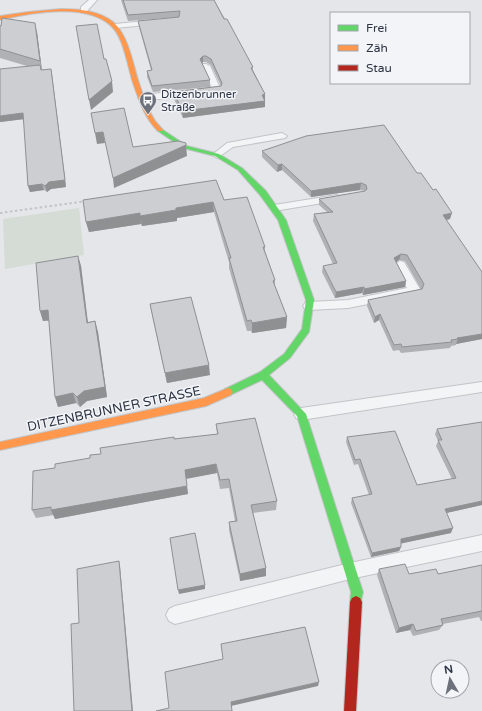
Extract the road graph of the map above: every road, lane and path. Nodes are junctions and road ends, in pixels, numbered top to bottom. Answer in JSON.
{"nodes":[{"id":1,"x":93,"y":0,"type":"edge"},
{"id":2,"x":84,"y":9,"type":"junction"},
{"id":3,"x":0,"y":18,"type":"edge"},
{"id":4,"x":161,"y":22,"type":"edge"},
{"id":5,"x":115,"y":26,"type":"junction"},
{"id":6,"x":206,"y":66,"type":"dead end"},
{"id":7,"x":142,"y":98,"type":"junction"},
{"id":8,"x":282,"y":136,"type":"dead end"},
{"id":9,"x":217,"y":155,"type":"junction"},
{"id":10,"x":344,"y":196,"type":"edge"},
{"id":11,"x":92,"y":200,"type":"edge"},
{"id":12,"x":274,"y":208,"type":"junction"},
{"id":13,"x":0,"y":213,"type":"edge"},
{"id":14,"x":400,"y":265,"type":"dead end"},
{"id":15,"x":309,"y":306,"type":"junction"},
{"id":16,"x":263,"y":375,"type":"junction"},
{"id":17,"x":482,"y":387,"type":"edge"},
{"id":18,"x":301,"y":414,"type":"junction"},
{"id":19,"x":0,"y":446,"type":"edge"},
{"id":20,"x":482,"y":543,"type":"edge"},
{"id":21,"x":350,"y":571,"type":"junction"},
{"id":22,"x":174,"y":615,"type":"dead end"},
{"id":23,"x":350,"y":711,"type":"edge"}],
"edges":[{"from":1,"to":2,"type":"lane"},
{"from":2,"to":3,"type":"street"},
{"from":2,"to":5,"type":"street"},
{"from":4,"to":5,"type":"lane"},
{"from":5,"to":7,"type":"street","name":"DITZENBRUNNER STRASSE"},
{"from":6,"to":7,"type":"lane"},
{"from":7,"to":9,"type":"street","name":"DITZENBRUNNER STRASSE"},
{"from":8,"to":9,"type":"lane"},
{"from":9,"to":12,"type":"street","name":"DITZENBRUNNER STRASSE"},
{"from":10,"to":12,"type":"lane"},
{"from":11,"to":13,"type":"path"},
{"from":12,"to":15,"type":"street","name":"DITZENBRUNNER STRASSE"},
{"from":14,"to":15,"type":"lane"},
{"from":15,"to":16,"type":"street","name":"DITZENBRUNNER STRASSE"},
{"from":16,"to":18,"type":"street"},
{"from":16,"to":19,"type":"street","name":"DITZENBRUNNER STRASSE"},
{"from":17,"to":18,"type":"lane"},
{"from":18,"to":21,"type":"street"},
{"from":20,"to":21,"type":"lane"},
{"from":21,"to":22,"type":"lane"},
{"from":21,"to":23,"type":"street"}]}
